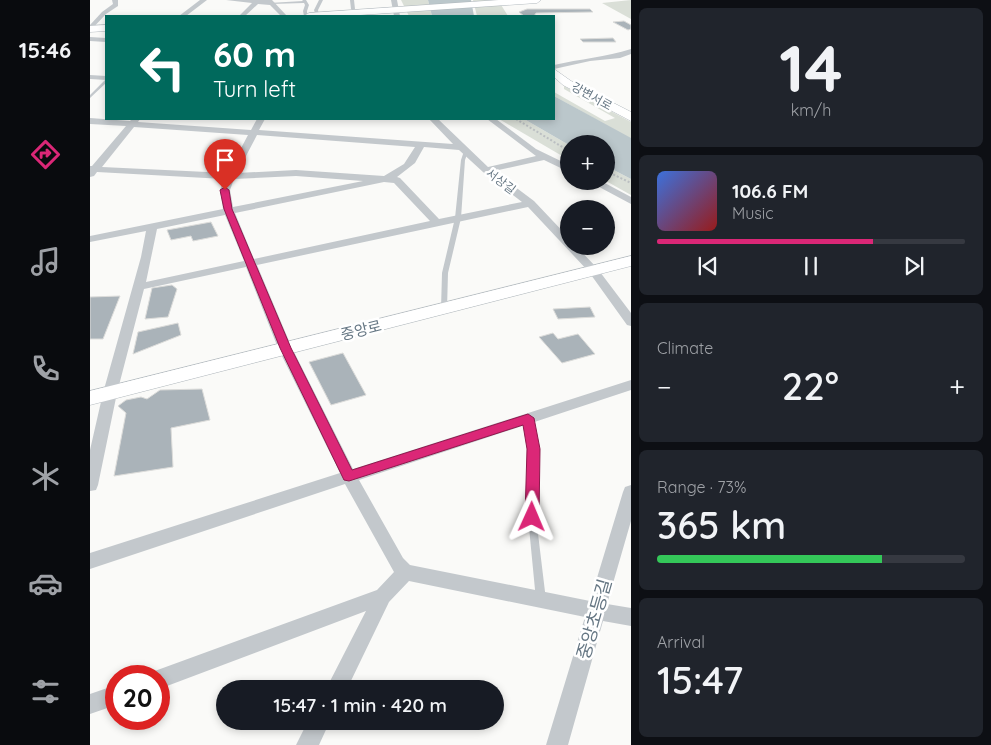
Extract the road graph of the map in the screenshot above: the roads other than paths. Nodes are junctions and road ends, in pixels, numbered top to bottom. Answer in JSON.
{"nodes":[{"id":1,"x":115,"y":0,"type":"edge"},
{"id":2,"x":204,"y":0,"type":"edge"},
{"id":3,"x":230,"y":0,"type":"edge"},
{"id":4,"x":321,"y":0,"type":"edge"},
{"id":5,"x":352,"y":0,"type":"edge"},
{"id":6,"x":394,"y":0,"type":"edge"},
{"id":7,"x":537,"y":0,"type":"edge"},
{"id":8,"x":305,"y":1,"type":"edge"},
{"id":9,"x":257,"y":2,"type":"junction"},
{"id":10,"x":270,"y":2,"type":"edge"},
{"id":11,"x":505,"y":4,"type":"edge"},
{"id":12,"x":397,"y":12,"type":"edge"},
{"id":13,"x":183,"y":15,"type":"edge"},
{"id":14,"x":243,"y":15,"type":"edge"},
{"id":15,"x":283,"y":15,"type":"edge"},
{"id":16,"x":307,"y":15,"type":"edge"},
{"id":17,"x":316,"y":15,"type":"edge"},
{"id":18,"x":358,"y":15,"type":"edge"},
{"id":19,"x":105,"y":28,"type":"edge"},
{"id":20,"x":90,"y":29,"type":"edge"},
{"id":21,"x":90,"y":39,"type":"edge"},
{"id":22,"x":105,"y":40,"type":"edge"},
{"id":23,"x":631,"y":51,"type":"edge"},
{"id":24,"x":555,"y":68,"type":"edge"},
{"id":25,"x":555,"y":73,"type":"edge"},
{"id":26,"x":90,"y":77,"type":"edge"},
{"id":27,"x":105,"y":79,"type":"edge"},
{"id":28,"x":105,"y":80,"type":"edge"},
{"id":29,"x":90,"y":96,"type":"edge"},
{"id":30,"x":631,"y":118,"type":"edge"},
{"id":31,"x":260,"y":120,"type":"edge"},
{"id":32,"x":434,"y":120,"type":"edge"},
{"id":33,"x":492,"y":120,"type":"edge"},
{"id":34,"x":90,"y":121,"type":"edge"},
{"id":35,"x":134,"y":121,"type":"edge"},
{"id":36,"x":254,"y":133,"type":"junction"},
{"id":37,"x":421,"y":144,"type":"junction"},
{"id":38,"x":463,"y":149,"type":"junction"},
{"id":39,"x":545,"y":157,"type":"junction"},
{"id":40,"x":560,"y":164,"type":"edge"},
{"id":41,"x":486,"y":170,"type":"junction"},
{"id":42,"x":91,"y":172,"type":"edge"},
{"id":43,"x":230,"y":176,"type":"junction"},
{"id":44,"x":385,"y":179,"type":"junction"},
{"id":45,"x":610,"y":190,"type":"edge"},
{"id":46,"x":631,"y":201,"type":"edge"},
{"id":47,"x":530,"y":203,"type":"junction"},
{"id":48,"x":229,"y":211,"type":"junction"},
{"id":49,"x":458,"y":218,"type":"junction"},
{"id":50,"x":436,"y":222,"type":"junction"},
{"id":51,"x":152,"y":227,"type":"junction"},
{"id":52,"x":560,"y":234,"type":"edge"},
{"id":53,"x":90,"y":239,"type":"edge"},
{"id":54,"x":579,"y":255,"type":"edge"},
{"id":55,"x":631,"y":261,"type":"edge"},
{"id":56,"x":250,"y":264,"type":"junction"},
{"id":57,"x":593,"y":270,"type":"junction"},
{"id":58,"x":139,"y":287,"type":"junction"},
{"id":59,"x":444,"y":309,"type":"junction"},
{"id":60,"x":631,"y":322,"type":"edge"},
{"id":61,"x":285,"y":348,"type":"junction"},
{"id":62,"x":631,"y":385,"type":"edge"},
{"id":63,"x":110,"y":393,"type":"junction"},
{"id":64,"x":90,"y":398,"type":"edge"},
{"id":65,"x":528,"y":418,"type":"junction"},
{"id":66,"x":349,"y":476,"type":"junction"},
{"id":67,"x":90,"y":485,"type":"edge"},
{"id":68,"x":631,"y":492,"type":"edge"},
{"id":69,"x":90,"y":561,"type":"edge"},
{"id":70,"x":405,"y":572,"type":"junction"},
{"id":71,"x":383,"y":596,"type":"junction"},
{"id":72,"x":541,"y":601,"type":"junction"},
{"id":73,"x":597,"y":611,"type":"junction"},
{"id":74,"x":631,"y":617,"type":"edge"},
{"id":75,"x":170,"y":675,"type":"edge"},
{"id":76,"x":341,"y":680,"type":"edge"},
{"id":77,"x":105,"y":698,"type":"edge"},
{"id":78,"x":90,"y":704,"type":"edge"},
{"id":79,"x":316,"y":730,"type":"edge"},
{"id":80,"x":308,"y":745,"type":"edge"},
{"id":81,"x":557,"y":745,"type":"edge"}],
"edges":[{"from":1,"to":20,"type":"street"},
{"from":2,"to":13,"type":"street"},
{"from":3,"to":9,"type":"street"},
{"from":4,"to":17,"type":"lane"},
{"from":5,"to":18,"type":"lane"},
{"from":6,"to":12,"type":"street"},
{"from":7,"to":11,"type":"street"},
{"from":8,"to":10,"type":"lane"},
{"from":8,"to":16,"type":"lane"},
{"from":9,"to":10,"type":"street"},
{"from":9,"to":14,"type":"street"},
{"from":10,"to":15,"type":"street"},
{"from":11,"to":12,"type":"street"},
{"from":12,"to":18,"type":"street"},
{"from":19,"to":20,"type":"street"},
{"from":21,"to":22,"type":"street"},
{"from":23,"to":24,"type":"street"},
{"from":25,"to":30,"type":"street","name":"강변서로"},
{"from":26,"to":27,"type":"street"},
{"from":28,"to":29,"type":"lane"},
{"from":31,"to":36,"type":"street"},
{"from":32,"to":38,"type":"street","name":"서상길"},
{"from":33,"to":39,"type":"street"},
{"from":34,"to":35,"type":"street"},
{"from":35,"to":36,"type":"street"},
{"from":35,"to":42,"type":"street"},
{"from":36,"to":37,"type":"street"},
{"from":36,"to":43,"type":"street"},
{"from":37,"to":38,"type":"street"},
{"from":37,"to":44,"type":"street"},
{"from":38,"to":41,"type":"street","name":"서상길"},
{"from":38,"to":49,"type":"lane"},
{"from":39,"to":40,"type":"street"},
{"from":39,"to":41,"type":"street"},
{"from":41,"to":47,"type":"street","name":"서상길"},
{"from":42,"to":43,"type":"street"},
{"from":43,"to":44,"type":"street"},
{"from":43,"to":48,"type":"street"},
{"from":44,"to":48,"type":"street"},
{"from":44,"to":50,"type":"street"},
{"from":45,"to":46,"type":"street"},
{"from":47,"to":49,"type":"street"},
{"from":47,"to":52,"type":"street","name":"서상길"},
{"from":48,"to":51,"type":"street"},
{"from":48,"to":56,"type":"street"},
{"from":49,"to":50,"type":"street"},
{"from":49,"to":59,"type":"lane"},
{"from":50,"to":56,"type":"street"},
{"from":51,"to":53,"type":"street"},
{"from":51,"to":58,"type":"street"},
{"from":54,"to":57,"type":"street","name":"서상길"},
{"from":55,"to":57,"type":"street","name":"중앙로"},
{"from":56,"to":58,"type":"street"},
{"from":56,"to":61,"type":"street"},
{"from":57,"to":59,"type":"street","name":"중앙로"},
{"from":57,"to":60,"type":"street"},
{"from":58,"to":63,"type":"street"},
{"from":59,"to":61,"type":"street","name":"중앙로"},
{"from":61,"to":63,"type":"street","name":"중앙로"},
{"from":61,"to":66,"type":"street"},
{"from":62,"to":65,"type":"street"},
{"from":63,"to":64,"type":"street","name":"중앙로"},
{"from":63,"to":67,"type":"street"},
{"from":65,"to":66,"type":"street"},
{"from":65,"to":72,"type":"lane"},
{"from":66,"to":69,"type":"street"},
{"from":66,"to":70,"type":"street"},
{"from":68,"to":73,"type":"street","name":"중앙초등길"},
{"from":70,"to":71,"type":"street"},
{"from":70,"to":72,"type":"street"},
{"from":71,"to":75,"type":"street"},
{"from":71,"to":76,"type":"street"},
{"from":72,"to":73,"type":"street"},
{"from":73,"to":74,"type":"street"},
{"from":73,"to":81,"type":"street","name":"중앙초등길"},
{"from":77,"to":78,"type":"street"},
{"from":79,"to":80,"type":"street"}]}
